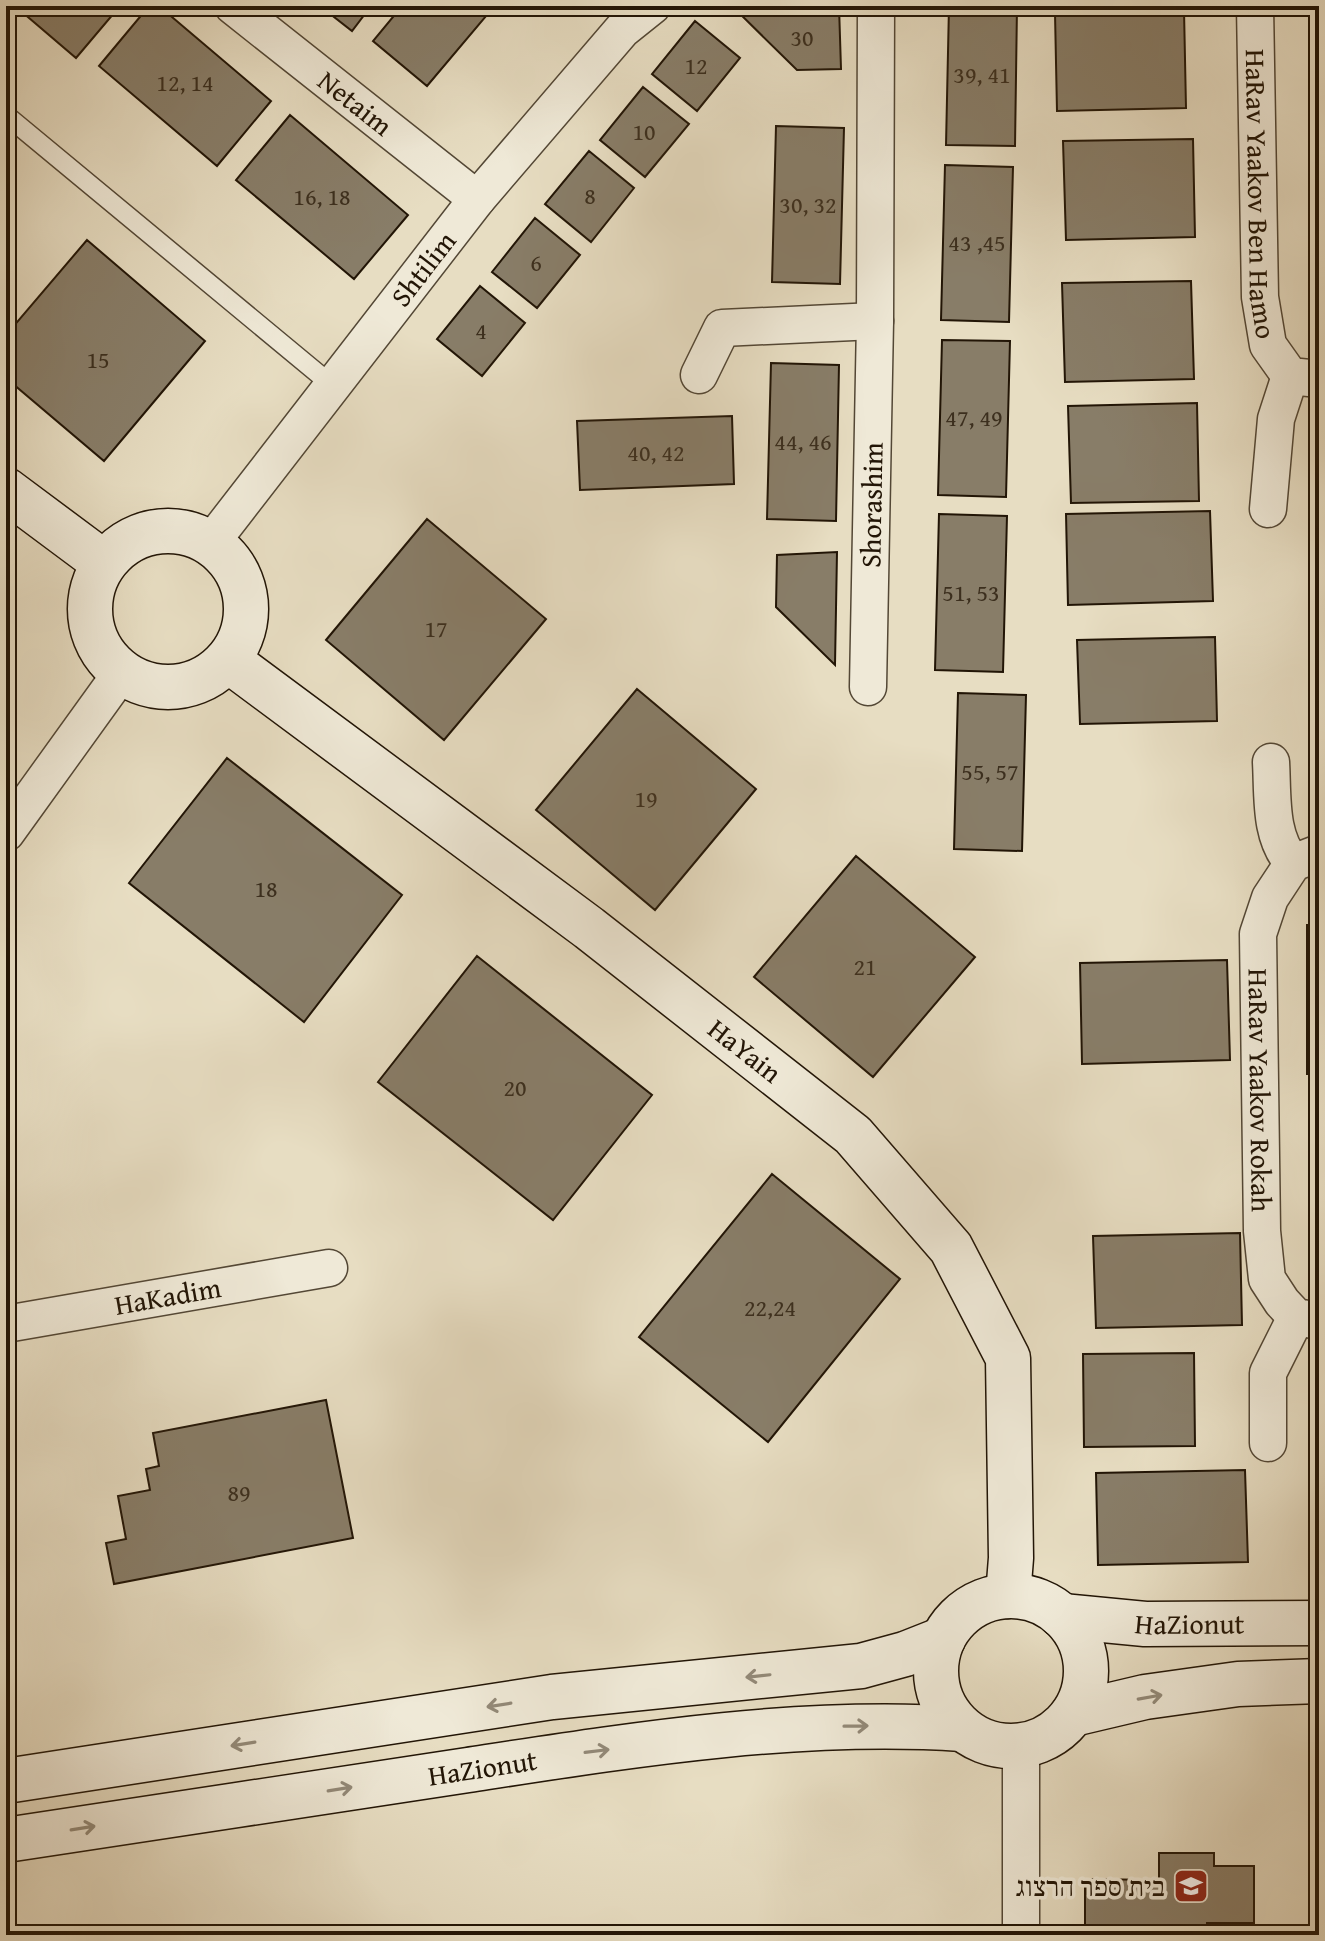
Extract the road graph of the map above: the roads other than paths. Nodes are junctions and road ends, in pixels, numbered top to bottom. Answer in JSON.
{"nodes":[{"id":1,"x":233,"y":6,"type":"edge"},
{"id":2,"x":652,"y":6,"type":"edge"},
{"id":3,"x":876,"y":6,"type":"edge"},
{"id":4,"x":1255,"y":6,"type":"edge"},
{"id":5,"x":6,"y":115,"type":"edge"},
{"id":6,"x":477,"y":199,"type":"junction"},
{"id":7,"x":875,"y":321,"type":"junction"},
{"id":8,"x":699,"y":375,"type":"dead end"},
{"id":9,"x":1304,"y":377,"type":"edge"},
{"id":10,"x":333,"y":386,"type":"junction"},
{"id":11,"x":6,"y":490,"type":"edge"},
{"id":12,"x":1268,"y":509,"type":"dead end"},
{"id":13,"x":210,"y":544,"type":"junction"},
{"id":14,"x":104,"y":563,"type":"junction"},
{"id":15,"x":228,"y":660,"type":"junction"},
{"id":16,"x":122,"y":672,"type":"junction"},
{"id":17,"x":868,"y":687,"type":"dead end"},
{"id":18,"x":1271,"y":762,"type":"dead end"},
{"id":19,"x":6,"y":833,"type":"edge"},
{"id":20,"x":1306,"y":858,"type":"edge"},
{"id":21,"x":329,"y":1268,"type":"dead end"},
{"id":22,"x":1308,"y":1319,"type":"edge"},
{"id":23,"x":6,"y":1324,"type":"edge"},
{"id":24,"x":1268,"y":1443,"type":"dead end"},
{"id":25,"x":1008,"y":1596,"type":"junction"},
{"id":26,"x":1062,"y":1616,"type":"junction"},
{"id":27,"x":1319,"y":1623,"type":"edge"},
{"id":28,"x":943,"y":1639,"type":"junction"},
{"id":29,"x":1319,"y":1681,"type":"edge"},
{"id":30,"x":1073,"y":1714,"type":"junction"},
{"id":31,"x":962,"y":1729,"type":"junction"},
{"id":32,"x":1021,"y":1746,"type":"junction"},
{"id":33,"x":6,"y":1781,"type":"edge"},
{"id":34,"x":6,"y":1840,"type":"edge"},
{"id":35,"x":1021,"y":1935,"type":"edge"}],
"edges":[{"from":1,"to":6,"type":"street","name":"Netaim"},
{"from":2,"to":6,"type":"street","name":"Shtilim"},
{"from":3,"to":7,"type":"street","name":"Shorashim"},
{"from":4,"to":9,"type":"street","name":"HaRav Yaakov Ben Hamo"},
{"from":5,"to":10,"type":"lane"},
{"from":6,"to":10,"type":"street","name":"Shtilim"},
{"from":7,"to":8,"type":"street"},
{"from":7,"to":17,"type":"street","name":"Shorashim"},
{"from":9,"to":12,"type":"street","name":"HaRav Yaakov Ben Hamo"},
{"from":10,"to":13,"type":"street","name":"Shtilim"},
{"from":11,"to":14,"type":"street"},
{"from":13,"to":14,"type":"street"},
{"from":13,"to":15,"type":"street"},
{"from":14,"to":16,"type":"street"},
{"from":15,"to":16,"type":"street"},
{"from":15,"to":25,"type":"street","name":"HaYain"},
{"from":16,"to":19,"type":"street"},
{"from":18,"to":20,"type":"street","name":"HaRav Yaakov Rokah"},
{"from":20,"to":22,"type":"street","name":"HaRav Yaakov Rokah"},
{"from":21,"to":23,"type":"street","name":"HaKadim"},
{"from":22,"to":24,"type":"street","name":"HaRav Yaakov Rokah"},
{"from":25,"to":26,"type":"street"},
{"from":25,"to":28,"type":"street"},
{"from":26,"to":27,"type":"street","name":"HaZionut"},
{"from":26,"to":30,"type":"street"},
{"from":28,"to":31,"type":"street"},
{"from":28,"to":33,"type":"street","name":"HaZionut","one_way":true},
{"from":30,"to":29,"type":"street","one_way":true},
{"from":30,"to":32,"type":"street"},
{"from":31,"to":32,"type":"street"},
{"from":34,"to":31,"type":"street","name":"HaZionut","one_way":true},
{"from":32,"to":35,"type":"street"}]}
